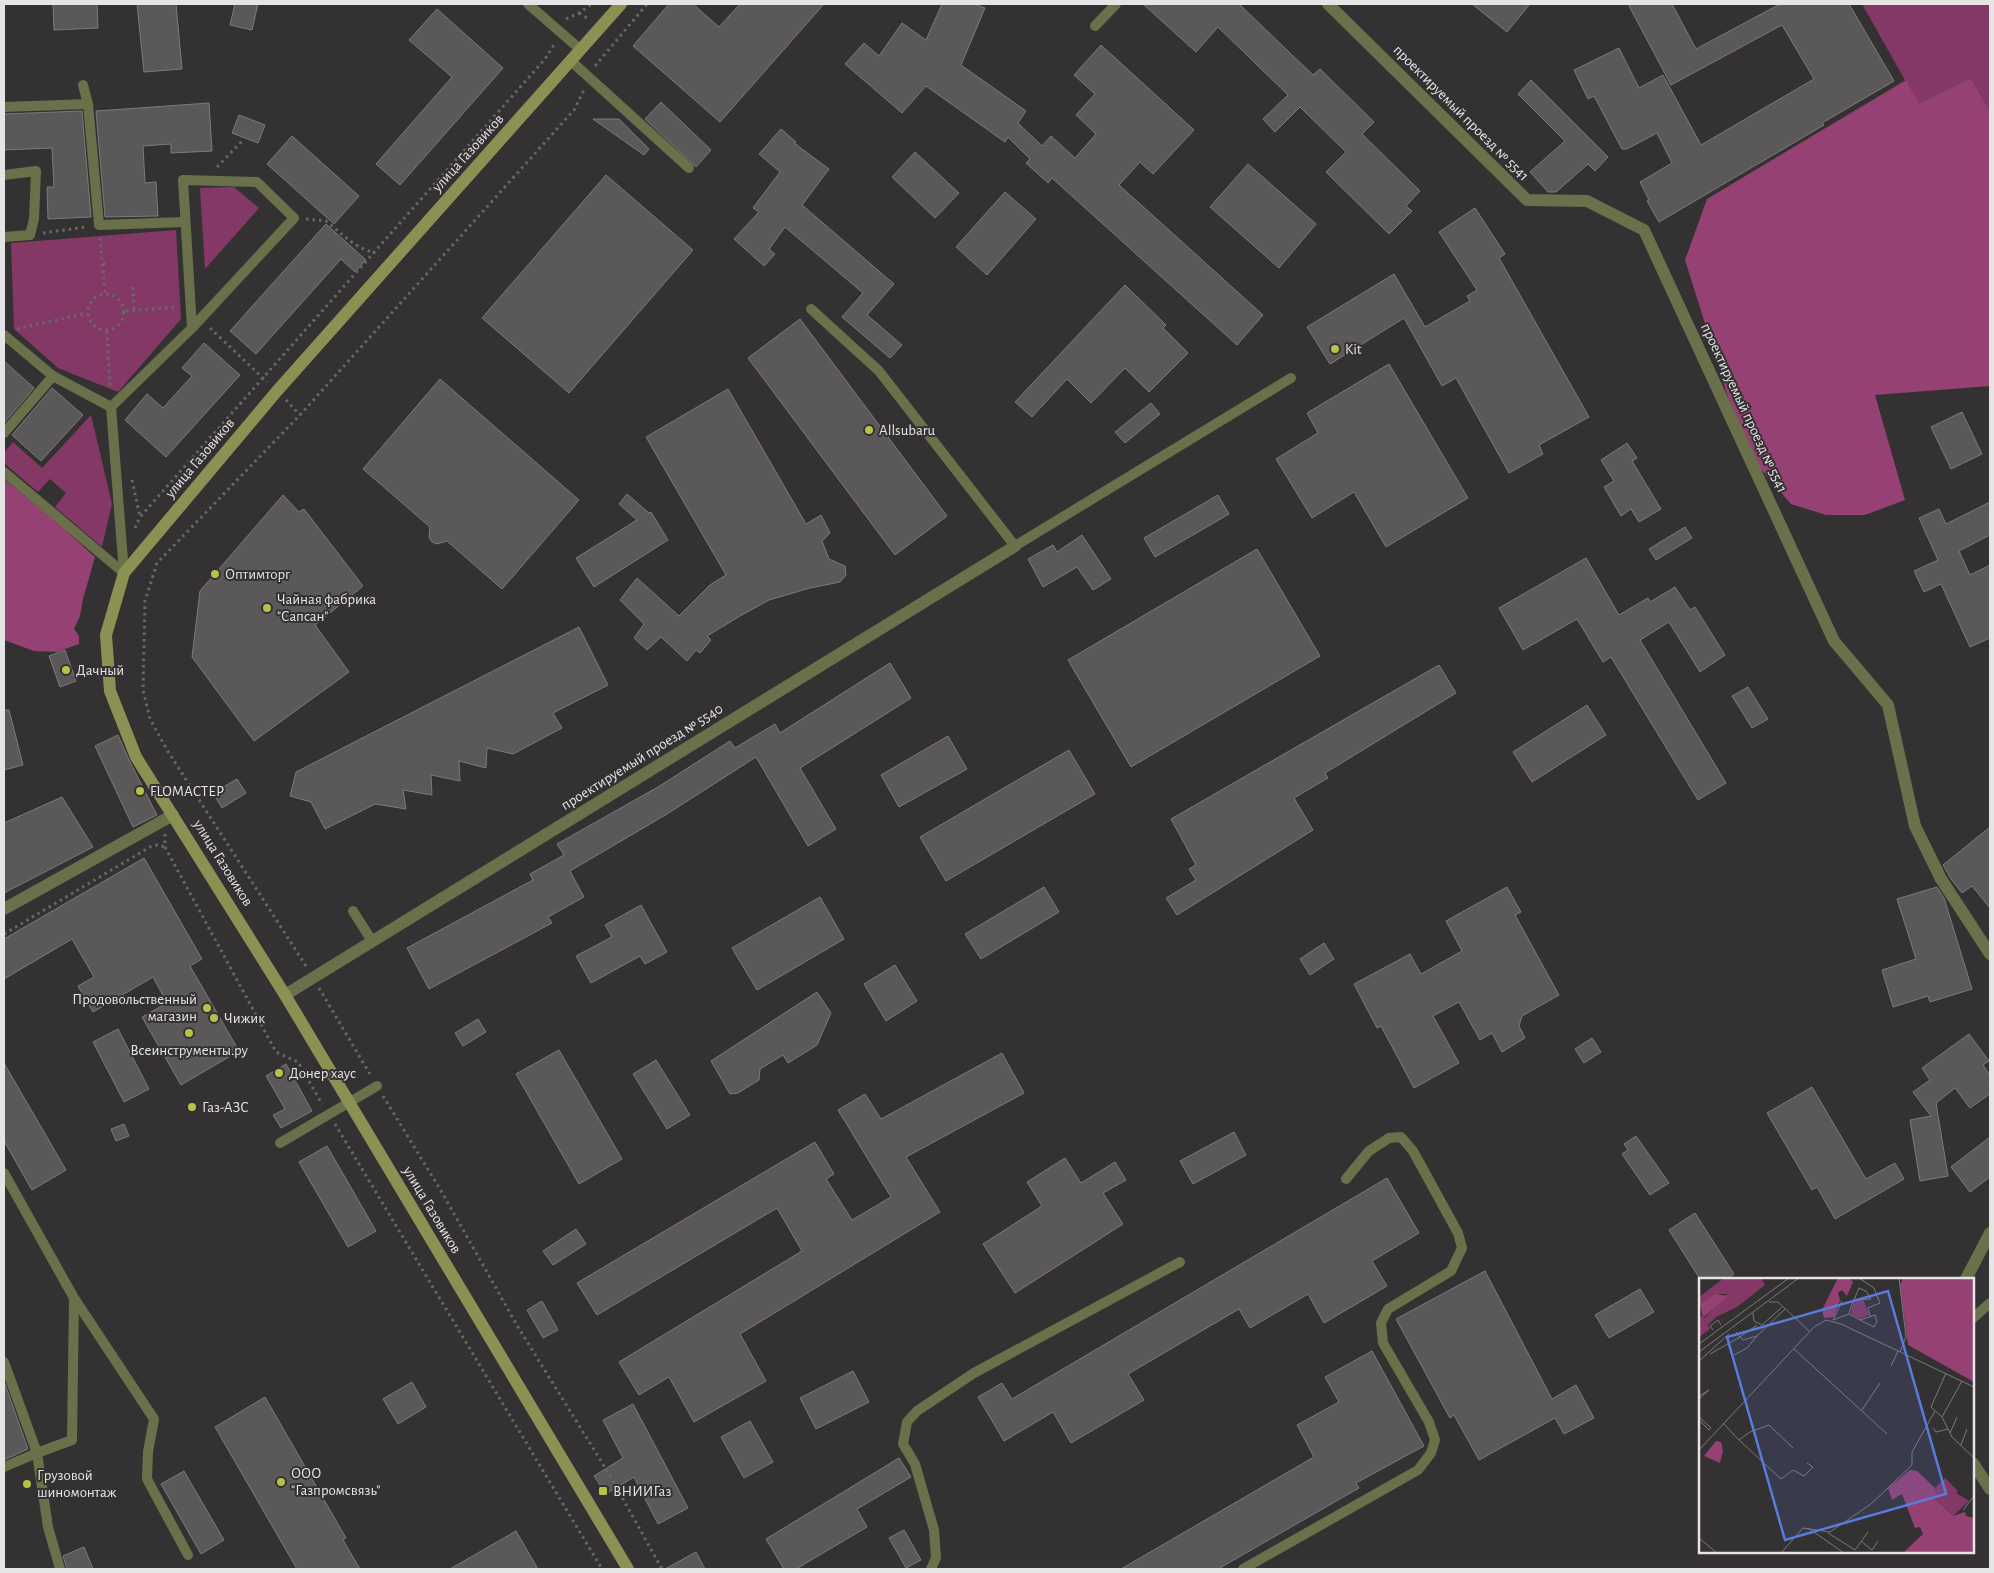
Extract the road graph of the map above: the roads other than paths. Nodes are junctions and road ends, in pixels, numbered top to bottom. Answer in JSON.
{"nodes":[{"id":1,"x":528,"y":4,"type":"edge"},
{"id":2,"x":621,"y":4,"type":"edge"},
{"id":3,"x":1116,"y":4,"type":"edge"},
{"id":4,"x":1328,"y":4,"type":"edge"},
{"id":5,"x":1095,"y":26,"type":"dead end"},
{"id":6,"x":581,"y":50,"type":"junction"},
{"id":7,"x":571,"y":62,"type":"junction"},
{"id":8,"x":83,"y":85,"type":"dead end"},
{"id":9,"x":88,"y":104,"type":"junction"},
{"id":10,"x":4,"y":107,"type":"edge"},
{"id":11,"x":688,"y":168,"type":"dead end"},
{"id":12,"x":4,"y":175,"type":"edge"},
{"id":13,"x":184,"y":222,"type":"junction"},
{"id":14,"x":4,"y":237,"type":"edge"},
{"id":15,"x":811,"y":309,"type":"dead end"},
{"id":16,"x":192,"y":328,"type":"junction"},
{"id":17,"x":8,"y":332,"type":"edge"},
{"id":18,"x":53,"y":376,"type":"junction"},
{"id":19,"x":1291,"y":378,"type":"dead end"},
{"id":20,"x":111,"y":407,"type":"junction"},
{"id":21,"x":4,"y":433,"type":"edge"},
{"id":22,"x":4,"y":472,"type":"edge"},
{"id":23,"x":1015,"y":546,"type":"junction"},
{"id":24,"x":124,"y":573,"type":"junction"},
{"id":25,"x":173,"y":815,"type":"junction"},
{"id":26,"x":4,"y":909,"type":"edge"},
{"id":27,"x":353,"y":911,"type":"dead end"},
{"id":28,"x":372,"y":941,"type":"junction"},
{"id":29,"x":1990,"y":954,"type":"edge"},
{"id":30,"x":285,"y":995,"type":"junction"},
{"id":31,"x":377,"y":1086,"type":"road end"},
{"id":32,"x":349,"y":1102,"type":"junction"},
{"id":33,"x":280,"y":1143,"type":"dead end"},
{"id":34,"x":4,"y":1173,"type":"edge"},
{"id":35,"x":1346,"y":1178,"type":"dead end"},
{"id":36,"x":1990,"y":1233,"type":"edge"},
{"id":37,"x":1990,"y":1240,"type":"edge"},
{"id":38,"x":1976,"y":1261,"type":"junction"},
{"id":39,"x":1180,"y":1262,"type":"dead end"},
{"id":40,"x":1967,"y":1278,"type":"edge"},
{"id":41,"x":74,"y":1298,"type":"junction"},
{"id":42,"x":1990,"y":1303,"type":"edge"},
{"id":43,"x":1974,"y":1317,"type":"edge"},
{"id":44,"x":4,"y":1362,"type":"edge"},
{"id":45,"x":37,"y":1453,"type":"junction"},
{"id":46,"x":1974,"y":1465,"type":"edge"},
{"id":47,"x":4,"y":1467,"type":"edge"},
{"id":48,"x":1990,"y":1489,"type":"edge"},
{"id":49,"x":188,"y":1555,"type":"dead end"},
{"id":50,"x":60,"y":1569,"type":"edge"},
{"id":51,"x":628,"y":1569,"type":"edge"},
{"id":52,"x":931,"y":1569,"type":"edge"},
{"id":53,"x":1243,"y":1569,"type":"edge"}],
"edges":[{"from":1,"to":6,"type":"lane"},
{"from":2,"to":6,"type":"street","name":"улица Газовиков"},
{"from":3,"to":5,"type":"lane"},
{"from":4,"to":29,"type":"street","name":"проектируемый проезд № 5541"},
{"from":6,"to":7,"type":"street","name":"улица Газовиков"},
{"from":7,"to":11,"type":"lane"},
{"from":7,"to":24,"type":"street","name":"улица Газовиков"},
{"from":8,"to":9,"type":"lane"},
{"from":9,"to":10,"type":"lane"},
{"from":9,"to":13,"type":"lane"},
{"from":12,"to":14,"type":"lane"},
{"from":13,"to":16,"type":"lane"},
{"from":13,"to":16,"type":"lane"},
{"from":15,"to":23,"type":"lane"},
{"from":16,"to":20,"type":"lane"},
{"from":17,"to":18,"type":"lane"},
{"from":18,"to":20,"type":"lane"},
{"from":18,"to":21,"type":"lane"},
{"from":19,"to":23,"type":"lane"},
{"from":20,"to":24,"type":"lane"},
{"from":22,"to":24,"type":"lane"},
{"from":23,"to":28,"type":"street","name":"проектируемый проезд № 5540"},
{"from":24,"to":25,"type":"street","name":"улица Газовиков"},
{"from":25,"to":26,"type":"street"},
{"from":25,"to":30,"type":"street","name":"улица Газовиков"},
{"from":27,"to":28,"type":"lane"},
{"from":28,"to":30,"type":"street","name":"проектируемый проезд № 5540"},
{"from":30,"to":32,"type":"street","name":"улица Газовиков"},
{"from":31,"to":32,"type":"lane"},
{"from":32,"to":33,"type":"lane"},
{"from":32,"to":51,"type":"street","name":"улица Газовиков"},
{"from":34,"to":41,"type":"lane"},
{"from":35,"to":53,"type":"lane"},
{"from":36,"to":38,"type":"street"},
{"from":37,"to":38,"type":"lane"},
{"from":38,"to":40,"type":"street"},
{"from":39,"to":52,"type":"lane"},
{"from":41,"to":45,"type":"lane"},
{"from":41,"to":49,"type":"lane"},
{"from":42,"to":43,"type":"lane"},
{"from":44,"to":45,"type":"lane"},
{"from":45,"to":47,"type":"lane"},
{"from":45,"to":50,"type":"lane"},
{"from":46,"to":48,"type":"street"}]}
